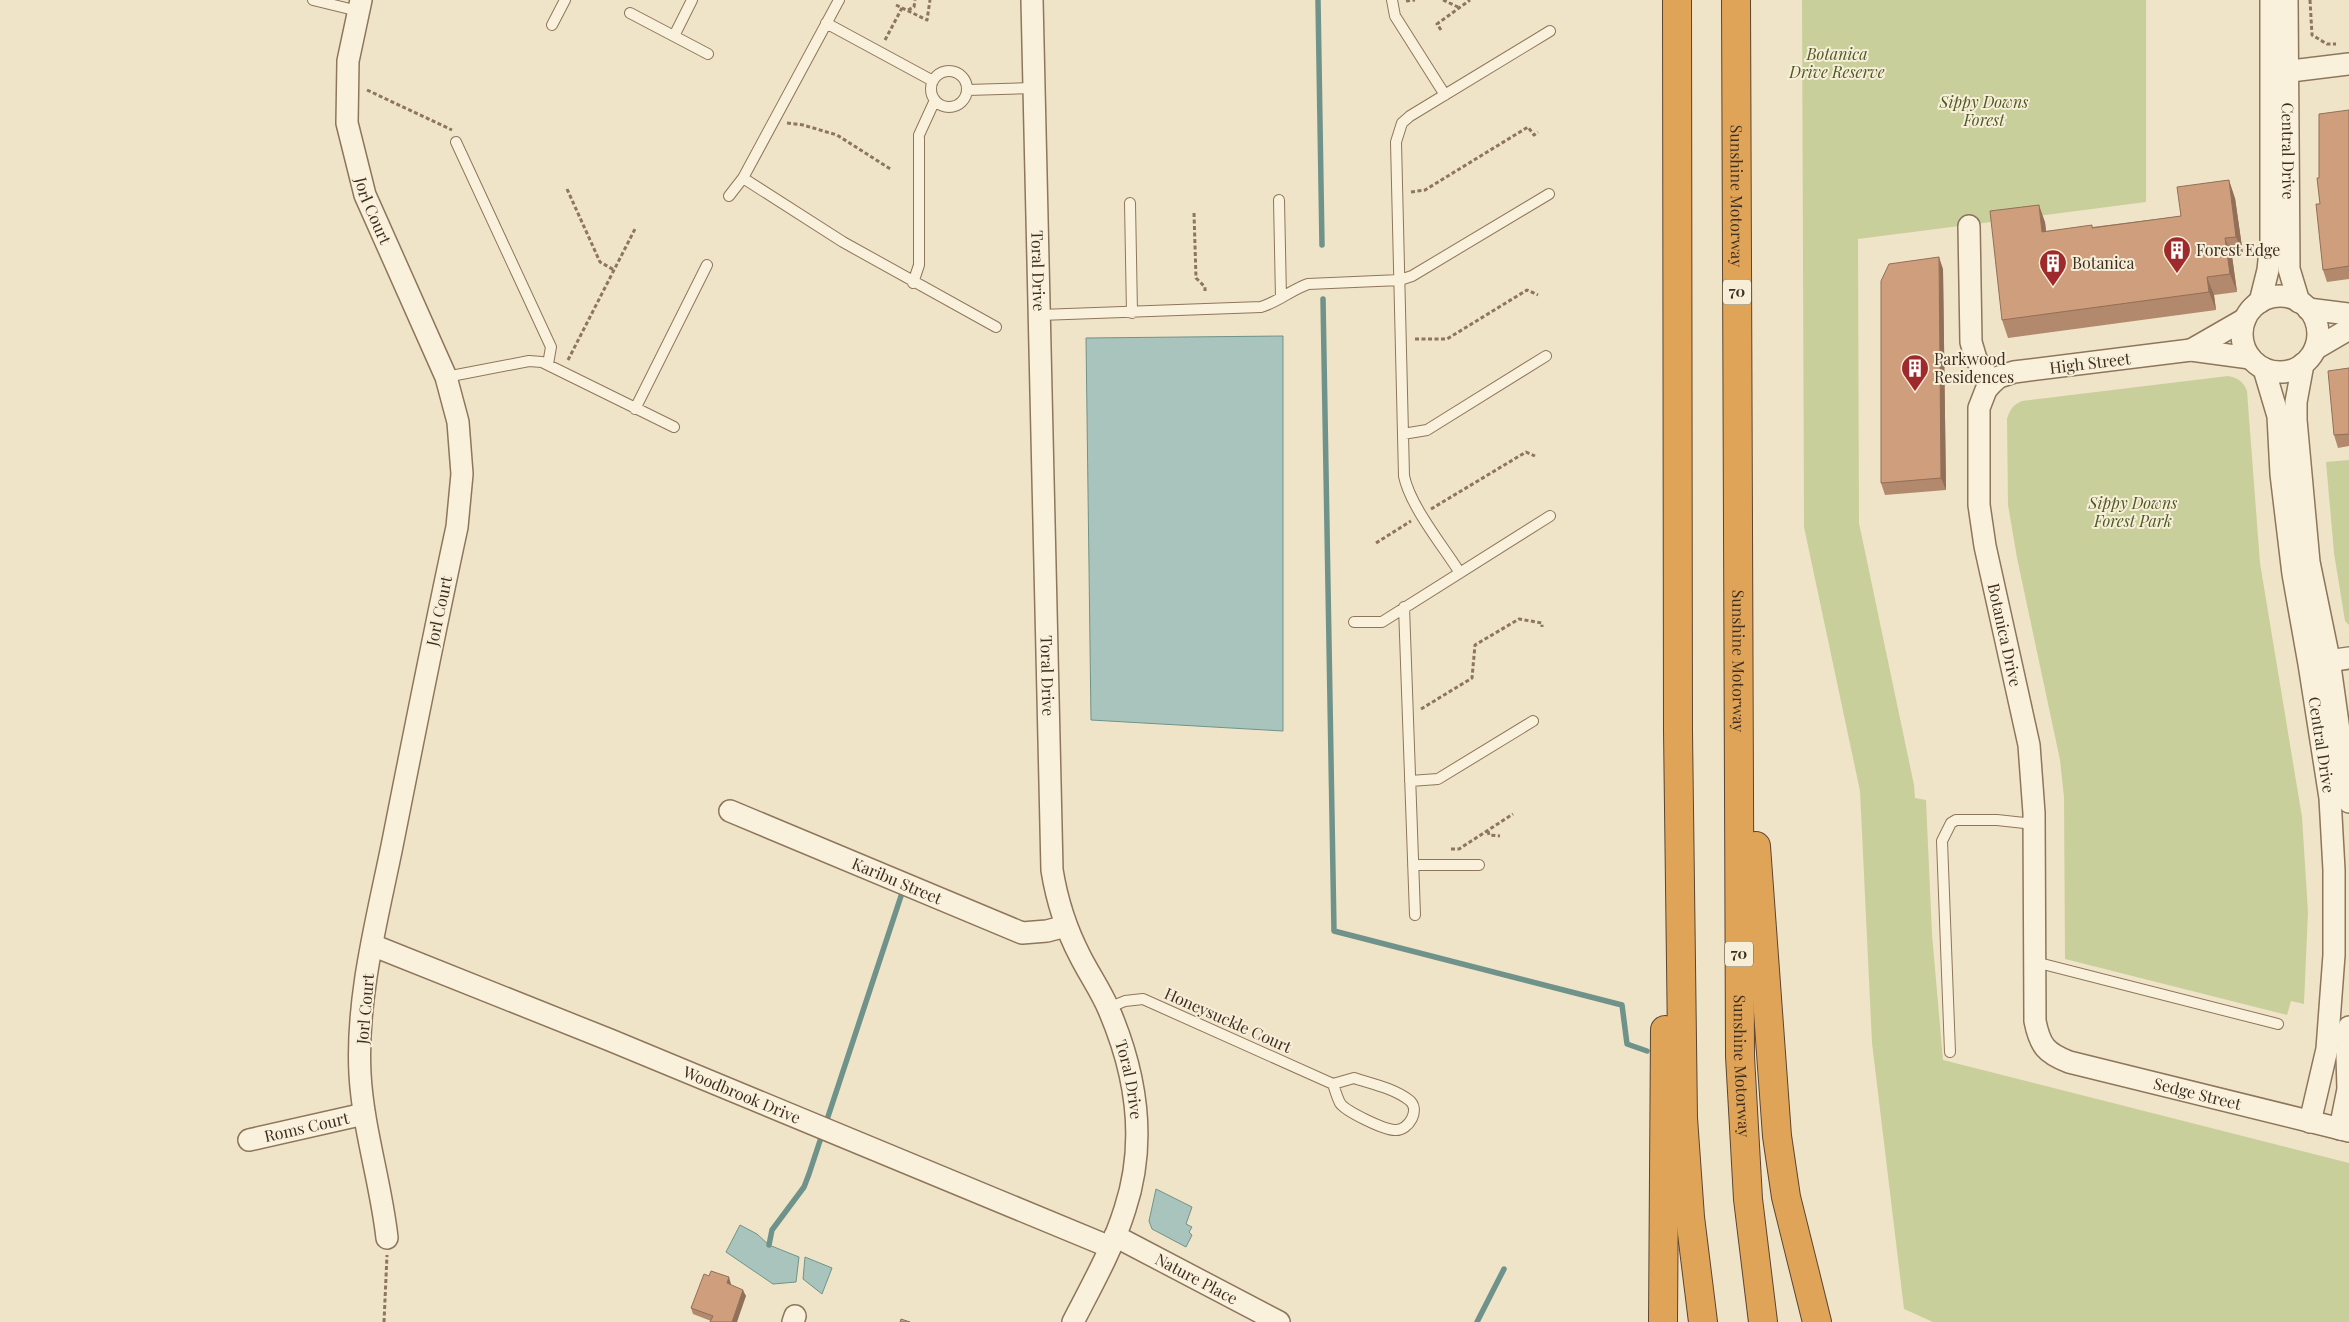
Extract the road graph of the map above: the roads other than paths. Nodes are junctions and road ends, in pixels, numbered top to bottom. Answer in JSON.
{"nodes":[{"id":1,"x":313,"y":0,"type":"edge"},
{"id":2,"x":565,"y":0,"type":"edge"},
{"id":3,"x":692,"y":0,"type":"edge"},
{"id":4,"x":838,"y":0,"type":"edge"},
{"id":5,"x":1032,"y":0,"type":"edge"},
{"id":6,"x":1392,"y":0,"type":"edge"},
{"id":7,"x":1677,"y":0,"type":"edge"},
{"id":8,"x":1736,"y":0,"type":"edge"},
{"id":9,"x":2271,"y":0,"type":"edge"},
{"id":10,"x":2287,"y":0,"type":"edge"},
{"id":11,"x":359,"y":5,"type":"edge"},
{"id":12,"x":630,"y":13,"type":"dead end"},
{"id":13,"x":826,"y":22,"type":"junction"},
{"id":14,"x":552,"y":25,"type":"dead end"},
{"id":15,"x":1550,"y":31,"type":"dead end"},
{"id":16,"x":674,"y":36,"type":"junction"},
{"id":17,"x":708,"y":54,"type":"dead end"},
{"id":18,"x":2349,"y":64,"type":"edge"},
{"id":19,"x":2279,"y":73,"type":"junction"},
{"id":20,"x":934,"y":81,"type":"junction"},
{"id":21,"x":1034,"y":88,"type":"junction"},
{"id":22,"x":967,"y":90,"type":"junction"},
{"id":23,"x":1445,"y":95,"type":"junction"},
{"id":24,"x":935,"y":100,"type":"junction"},
{"id":25,"x":456,"y":142,"type":"road end"},
{"id":26,"x":742,"y":178,"type":"junction"},
{"id":27,"x":1549,"y":194,"type":"dead end"},
{"id":28,"x":729,"y":196,"type":"dead end"},
{"id":29,"x":1279,"y":200,"type":"dead end"},
{"id":30,"x":1130,"y":204,"type":"dead end"},
{"id":31,"x":1969,"y":226,"type":"dead end"},
{"id":32,"x":707,"y":265,"type":"dead end"},
{"id":33,"x":1400,"y":280,"type":"junction"},
{"id":34,"x":913,"y":283,"type":"junction"},
{"id":35,"x":1281,"y":298,"type":"junction"},
{"id":36,"x":2260,"y":302,"type":"junction"},
{"id":37,"x":2304,"y":305,"type":"junction"},
{"id":38,"x":1132,"y":312,"type":"junction"},
{"id":39,"x":2349,"y":314,"type":"edge"},
{"id":40,"x":1040,"y":315,"type":"junction"},
{"id":41,"x":2245,"y":319,"type":"junction"},
{"id":42,"x":996,"y":327,"type":"dead end"},
{"id":43,"x":2349,"y":329,"type":"edge"},
{"id":44,"x":2190,"y":350,"type":"junction"},
{"id":45,"x":1546,"y":356,"type":"dead end"},
{"id":46,"x":2309,"y":357,"type":"junction"},
{"id":47,"x":548,"y":364,"type":"junction"},
{"id":48,"x":2257,"y":364,"type":"junction"},
{"id":49,"x":446,"y":377,"type":"junction"},
{"id":50,"x":1992,"y":382,"type":"junction"},
{"id":51,"x":634,"y":409,"type":"junction"},
{"id":52,"x":674,"y":427,"type":"dead end"},
{"id":53,"x":1403,"y":434,"type":"junction"},
{"id":54,"x":1550,"y":516,"type":"dead end"},
{"id":55,"x":1460,"y":573,"type":"junction"},
{"id":56,"x":1738,"y":584,"type":"junction"},
{"id":57,"x":1404,"y":607,"type":"junction"},
{"id":58,"x":1354,"y":622,"type":"dead end"},
{"id":59,"x":2329,"y":661,"type":"edge"},
{"id":60,"x":1533,"y":722,"type":"dead end"},
{"id":61,"x":1678,"y":731,"type":"junction"},
{"id":62,"x":1410,"y":781,"type":"junction"},
{"id":63,"x":2349,"y":802,"type":"edge"},
{"id":64,"x":730,"y":811,"type":"dead end"},
{"id":65,"x":2034,"y":824,"type":"junction"},
{"id":66,"x":1413,"y":865,"type":"junction"},
{"id":67,"x":1480,"y":865,"type":"dead end"},
{"id":68,"x":1415,"y":915,"type":"dead end"},
{"id":69,"x":1066,"y":926,"type":"junction"},
{"id":70,"x":372,"y":945,"type":"junction"},
{"id":71,"x":2035,"y":962,"type":"junction"},
{"id":72,"x":1108,"y":1008,"type":"junction"},
{"id":73,"x":2278,"y":1024,"type":"dead end"},
{"id":74,"x":2349,"y":1027,"type":"edge"},
{"id":75,"x":2047,"y":1051,"type":"joint"},
{"id":76,"x":1950,"y":1052,"type":"dead end"},
{"id":77,"x":1333,"y":1084,"type":"junction"},
{"id":78,"x":364,"y":1114,"type":"junction"},
{"id":79,"x":2310,"y":1122,"type":"junction"},
{"id":80,"x":2344,"y":1130,"type":"edge"},
{"id":81,"x":250,"y":1140,"type":"dead end"},
{"id":82,"x":387,"y":1238,"type":"road end"},
{"id":83,"x":1113,"y":1241,"type":"junction"},
{"id":84,"x":1074,"y":1322,"type":"edge"},
{"id":85,"x":1279,"y":1322,"type":"edge"},
{"id":86,"x":1663,"y":1322,"type":"edge"},
{"id":87,"x":1703,"y":1322,"type":"edge"},
{"id":88,"x":1763,"y":1322,"type":"edge"},
{"id":89,"x":1817,"y":1322,"type":"edge"}],
"edges":[{"from":1,"to":11,"type":"lane"},
{"from":2,"to":14,"type":"lane"},
{"from":3,"to":16,"type":"lane"},
{"from":4,"to":13,"type":"lane"},
{"from":5,"to":21,"type":"street","name":"Toral Drive"},
{"from":6,"to":23,"type":"lane"},
{"from":7,"to":61,"type":"highway"},
{"from":8,"to":56,"type":"highway","name":"Sunshine Motorway","number":"70"},
{"from":9,"to":19,"type":"street","name":"Central Drive"},
{"from":10,"to":19,"type":"street","name":"Central Drive"},
{"from":11,"to":49,"type":"street","name":"Jorl Court"},
{"from":12,"to":16,"type":"lane"},
{"from":13,"to":20,"type":"lane"},
{"from":13,"to":26,"type":"lane"},
{"from":15,"to":23,"type":"lane"},
{"from":16,"to":17,"type":"lane"},
{"from":18,"to":19,"type":"street"},
{"from":19,"to":36,"type":"street","name":"Central Drive"},
{"from":19,"to":37,"type":"street","name":"Central Drive"},
{"from":20,"to":22,"type":"lane"},
{"from":20,"to":24,"type":"lane"},
{"from":21,"to":22,"type":"lane"},
{"from":21,"to":40,"type":"street","name":"Toral Drive"},
{"from":22,"to":24,"type":"lane"},
{"from":23,"to":33,"type":"lane"},
{"from":24,"to":34,"type":"lane"},
{"from":25,"to":47,"type":"lane"},
{"from":26,"to":28,"type":"lane"},
{"from":26,"to":34,"type":"lane"},
{"from":27,"to":33,"type":"lane"},
{"from":29,"to":35,"type":"lane"},
{"from":30,"to":38,"type":"lane"},
{"from":31,"to":50,"type":"street"},
{"from":32,"to":51,"type":"lane"},
{"from":33,"to":35,"type":"lane"},
{"from":33,"to":53,"type":"lane"},
{"from":34,"to":42,"type":"lane"},
{"from":35,"to":38,"type":"lane"},
{"from":36,"to":37,"type":"street"},
{"from":36,"to":41,"type":"street"},
{"from":37,"to":39,"type":"street"},
{"from":37,"to":46,"type":"street"},
{"from":38,"to":40,"type":"lane"},
{"from":40,"to":69,"type":"street","name":"Toral Drive"},
{"from":41,"to":44,"type":"street","name":"High Street"},
{"from":41,"to":48,"type":"street"},
{"from":43,"to":46,"type":"street"},
{"from":44,"to":48,"type":"street","name":"High Street"},
{"from":44,"to":50,"type":"street","name":"High Street"},
{"from":45,"to":53,"type":"lane"},
{"from":46,"to":48,"type":"street"},
{"from":46,"to":59,"type":"street","name":"Central Drive"},
{"from":47,"to":49,"type":"lane"},
{"from":47,"to":51,"type":"lane"},
{"from":48,"to":59,"type":"street","name":"Central Drive"},
{"from":49,"to":70,"type":"street","name":"Jorl Court"},
{"from":50,"to":65,"type":"street","name":"Botanica Drive"},
{"from":51,"to":52,"type":"lane"},
{"from":53,"to":55,"type":"lane"},
{"from":54,"to":55,"type":"lane"},
{"from":55,"to":57,"type":"lane"},
{"from":56,"to":88,"type":"highway","name":"Sunshine Motorway","number":"70"},
{"from":56,"to":89,"type":"highway"},
{"from":57,"to":58,"type":"lane"},
{"from":57,"to":62,"type":"lane"},
{"from":59,"to":63,"type":"street","name":"Central Drive"},
{"from":59,"to":79,"type":"street","name":"Central Drive"},
{"from":60,"to":62,"type":"lane"},
{"from":61,"to":86,"type":"highway"},
{"from":61,"to":87,"type":"highway"},
{"from":62,"to":66,"type":"lane"},
{"from":64,"to":69,"type":"street","name":"Karibu Street"},
{"from":65,"to":71,"type":"street","name":"Botanica Drive"},
{"from":65,"to":76,"type":"lane"},
{"from":66,"to":67,"type":"lane"},
{"from":66,"to":68,"type":"lane"},
{"from":69,"to":72,"type":"street","name":"Toral Drive"},
{"from":70,"to":78,"type":"street","name":"Jorl Court"},
{"from":70,"to":83,"type":"street","name":"Woodbrook Drive"},
{"from":71,"to":73,"type":"lane"},
{"from":71,"to":75,"type":"street","name":"Botanica Drive"},
{"from":72,"to":77,"type":"lane","name":"Honeysuckle Court"},
{"from":72,"to":83,"type":"street","name":"Toral Drive"},
{"from":74,"to":80,"type":"street"},
{"from":75,"to":79,"type":"street","name":"Sedge Street"},
{"from":77,"to":77,"type":"lane"},
{"from":78,"to":81,"type":"street","name":"Roms Court"},
{"from":78,"to":82,"type":"street","name":"Jorl Court"},
{"from":79,"to":80,"type":"street","name":"Sedge Street"},
{"from":83,"to":84,"type":"street","name":"Toral Drive"},
{"from":83,"to":85,"type":"street","name":"Nature Place"}]}
